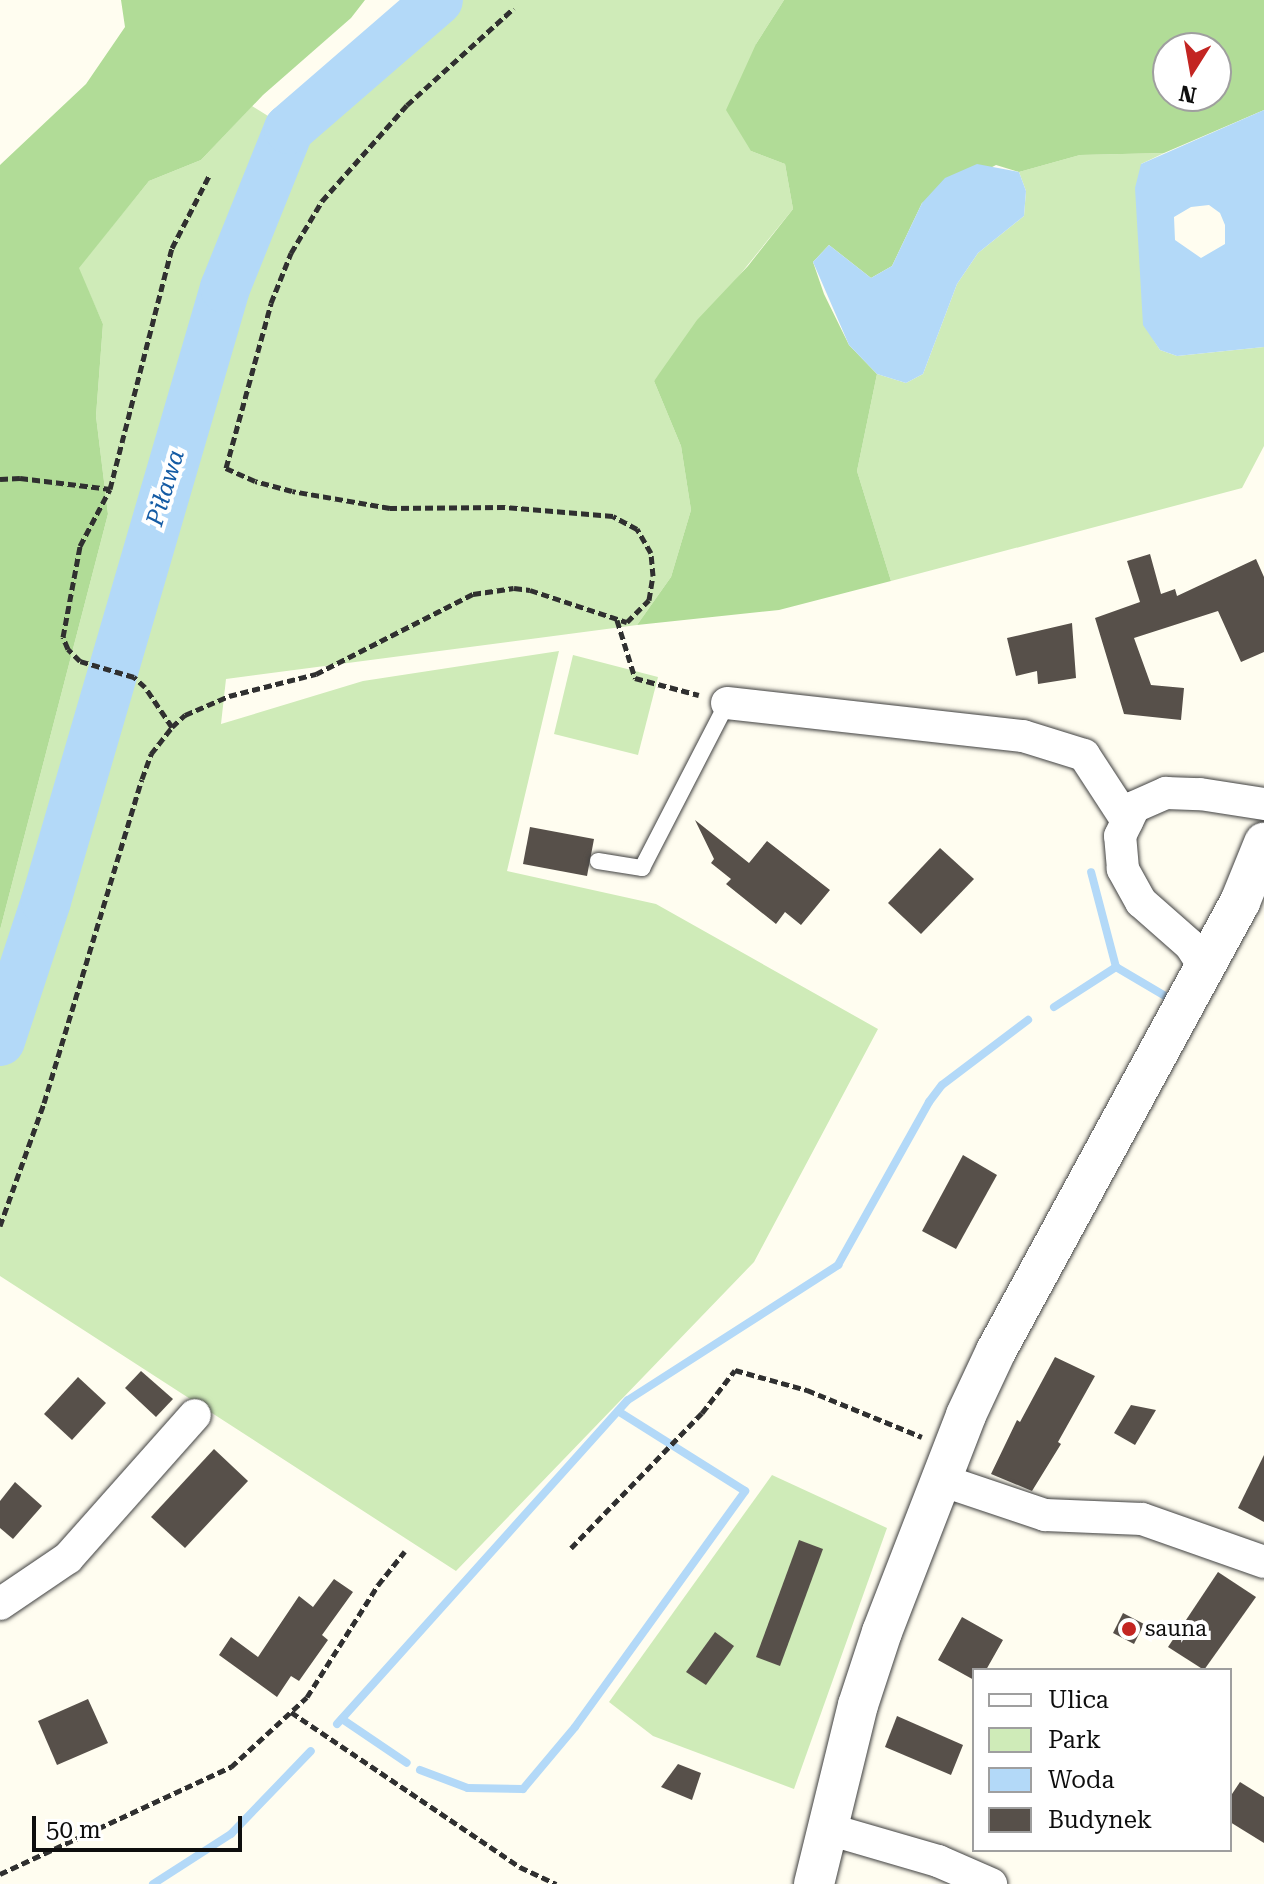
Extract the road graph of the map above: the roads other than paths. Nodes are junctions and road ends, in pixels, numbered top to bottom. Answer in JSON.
{"nodes":[{"id":1,"x":727,"y":703,"type":"joint"},
{"id":2,"x":1264,"y":804,"type":"edge"},
{"id":3,"x":1127,"y":821,"type":"junction"},
{"id":4,"x":1264,"y":843,"type":"edge"},
{"id":5,"x":598,"y":861,"type":"dead end"},
{"id":6,"x":1205,"y":968,"type":"junction"},
{"id":7,"x":195,"y":1415,"type":"dead end"},
{"id":8,"x":947,"y":1464,"type":"junction"},
{"id":9,"x":1264,"y":1562,"type":"edge"},
{"id":10,"x":0,"y":1604,"type":"edge"},
{"id":11,"x":828,"y":1829,"type":"junction"},
{"id":12,"x":814,"y":1884,"type":"edge"},
{"id":13,"x":991,"y":1884,"type":"edge"}],
"edges":[{"from":1,"to":3,"type":"street"},
{"from":1,"to":5,"type":"lane"},
{"from":2,"to":3,"type":"street"},
{"from":3,"to":6,"type":"street"},
{"from":4,"to":6,"type":"street"},
{"from":6,"to":8,"type":"street"},
{"from":7,"to":10,"type":"street"},
{"from":8,"to":9,"type":"street"},
{"from":8,"to":11,"type":"street"},
{"from":11,"to":12,"type":"street"},
{"from":11,"to":13,"type":"street"}]}
